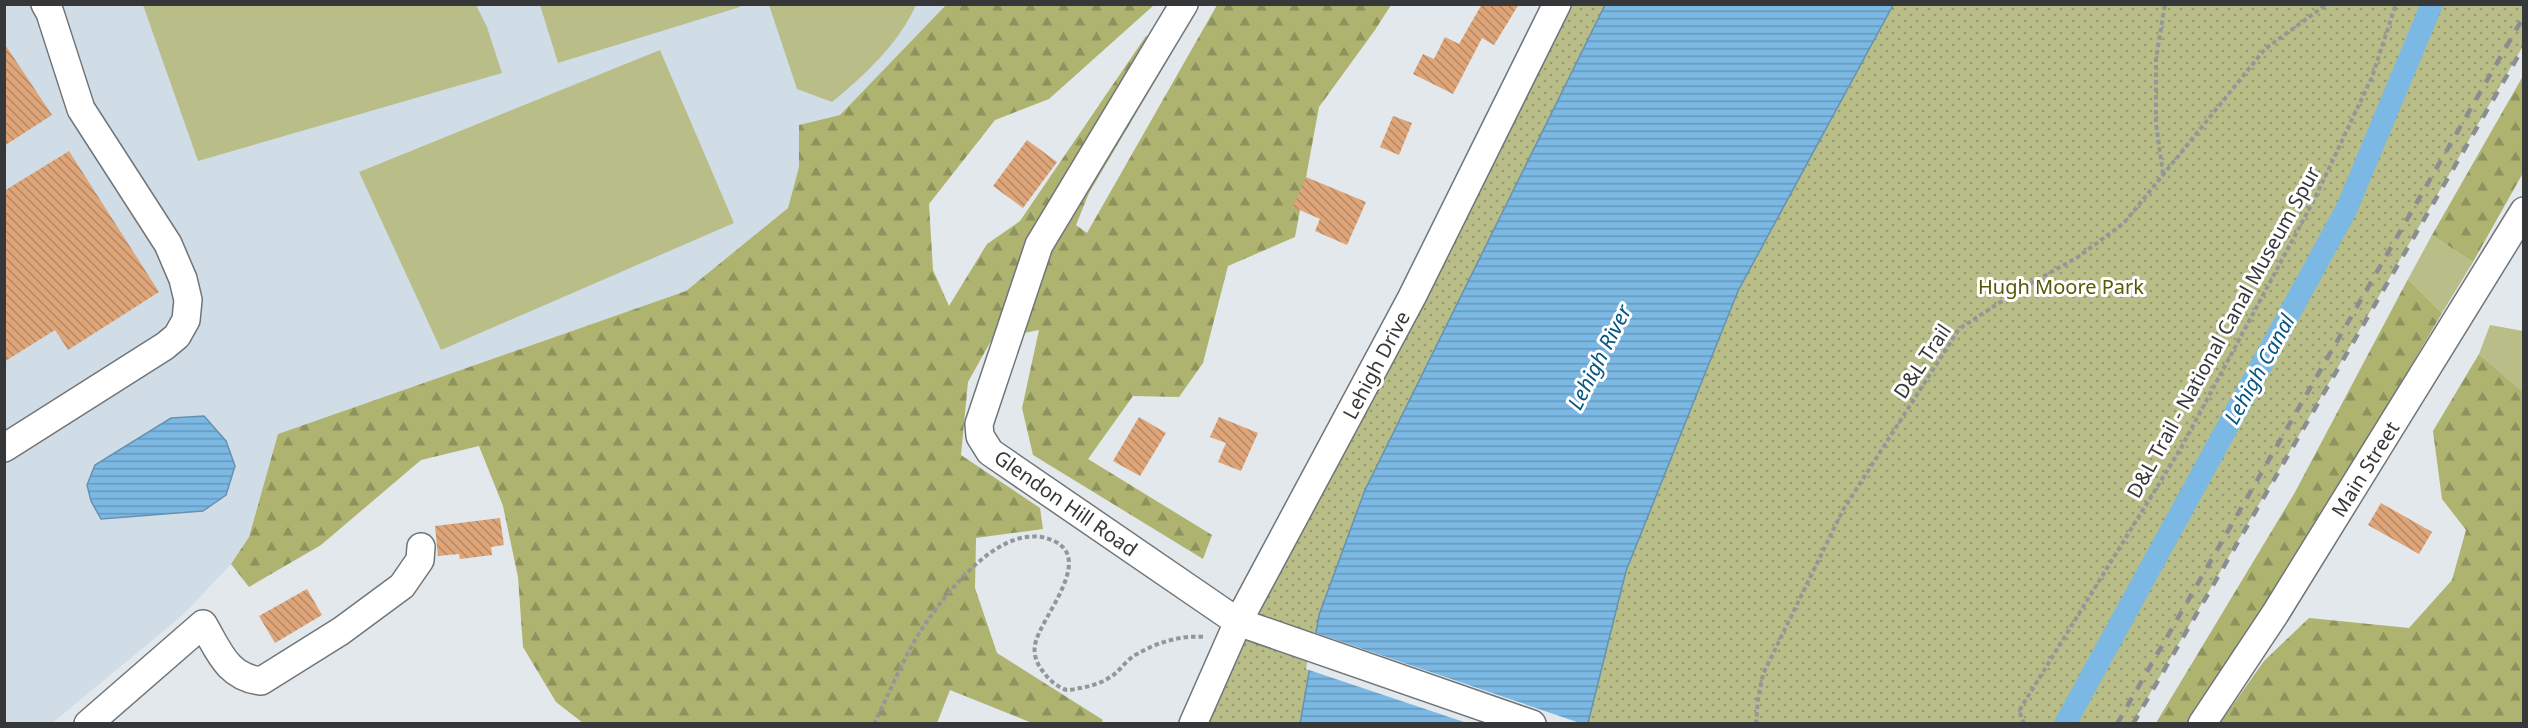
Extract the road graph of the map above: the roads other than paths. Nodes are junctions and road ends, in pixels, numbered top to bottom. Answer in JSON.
{"nodes":[{"id":1,"x":45,"y":4,"type":"edge"},
{"id":2,"x":1184,"y":4,"type":"edge"},
{"id":3,"x":1557,"y":4,"type":"edge"},
{"id":4,"x":2523,"y":211,"type":"edge"},
{"id":5,"x":4,"y":448,"type":"edge"},
{"id":6,"x":421,"y":547,"type":"dead end"},
{"id":7,"x":1239,"y":622,"type":"junction"},
{"id":8,"x":88,"y":723,"type":"edge"},
{"id":9,"x":1193,"y":723,"type":"edge"},
{"id":10,"x":1532,"y":723,"type":"edge"},
{"id":11,"x":2202,"y":723,"type":"edge"}],
"edges":[{"from":1,"to":5,"type":"street"},
{"from":2,"to":7,"type":"street","name":"Glendon Hill Road"},
{"from":3,"to":7,"type":"street","name":"Lehigh Drive"},
{"from":4,"to":11,"type":"street","name":"Main Street"},
{"from":6,"to":8,"type":"street"},
{"from":7,"to":9,"type":"street","name":"Lehigh Drive"},
{"from":7,"to":10,"type":"street","name":"Glendon Hill Road"}]}
